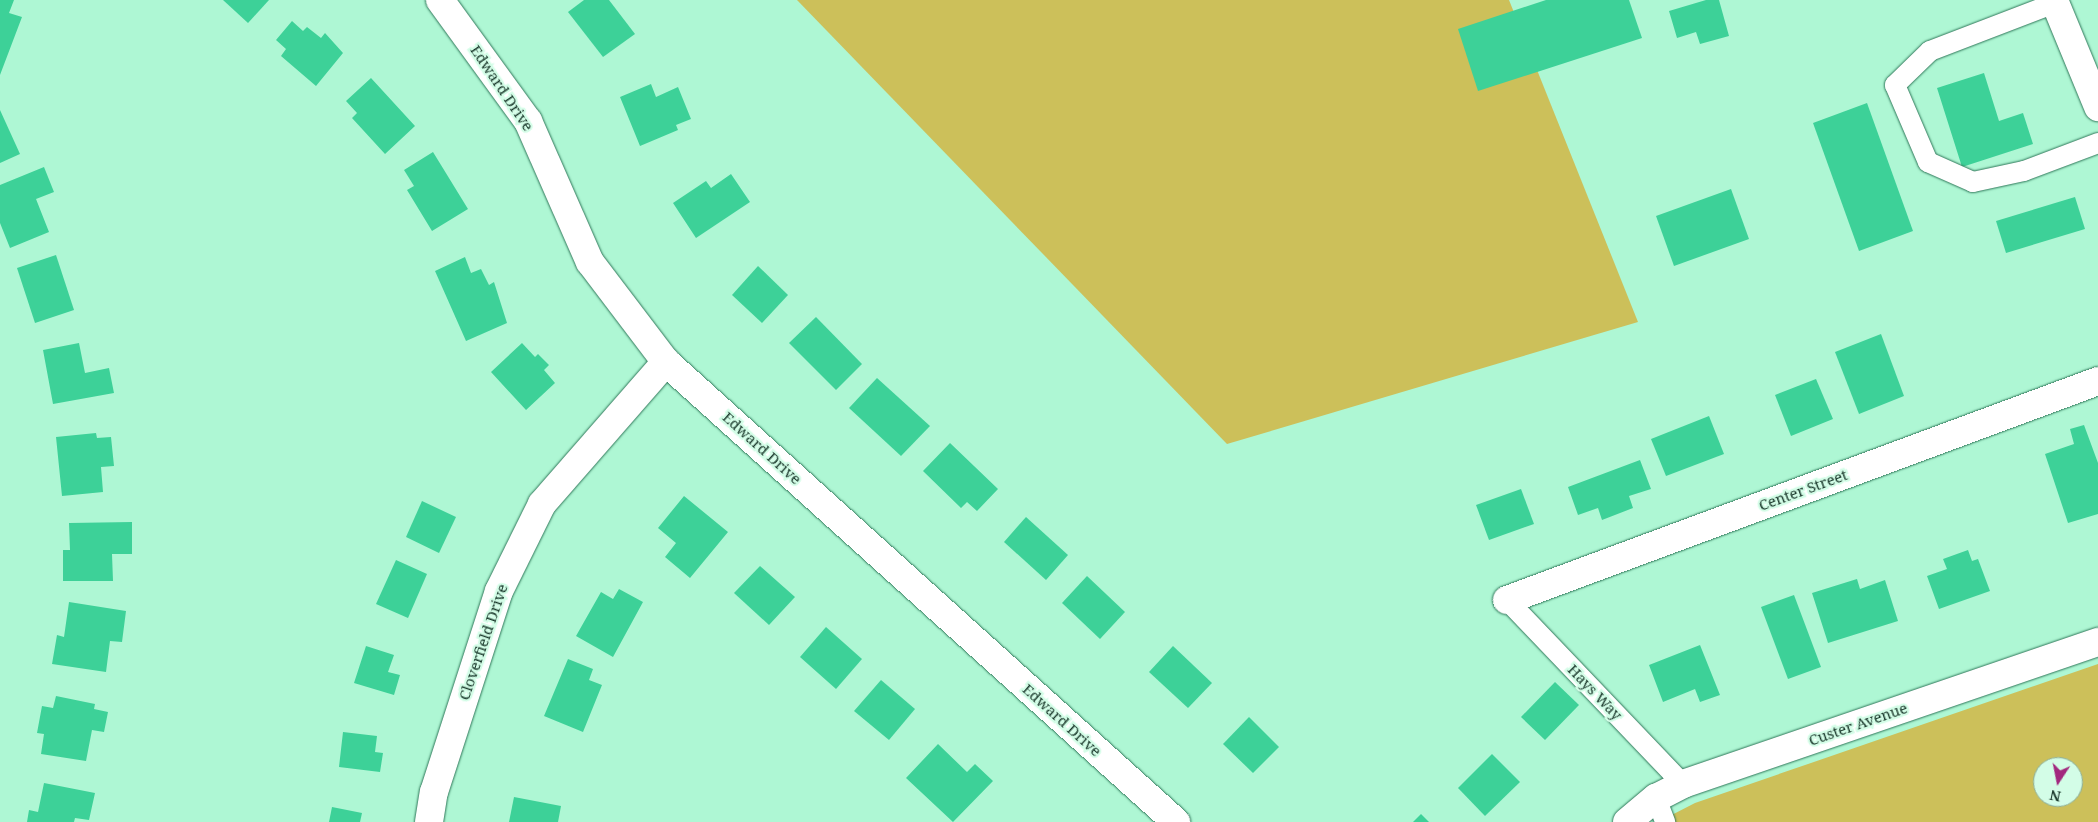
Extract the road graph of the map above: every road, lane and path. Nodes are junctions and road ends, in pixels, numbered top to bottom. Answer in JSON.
{"nodes":[{"id":1,"x":440,"y":0,"type":"edge"},
{"id":2,"x":2054,"y":1,"type":"edge"},
{"id":3,"x":2098,"y":107,"type":"edge"},
{"id":4,"x":2098,"y":142,"type":"edge"},
{"id":5,"x":666,"y":362,"type":"junction"},
{"id":6,"x":2098,"y":381,"type":"edge"},
{"id":7,"x":1507,"y":600,"type":"joint"},
{"id":8,"x":2098,"y":642,"type":"edge"},
{"id":9,"x":1683,"y":784,"type":"junction"},
{"id":10,"x":1660,"y":810,"type":"edge"},
{"id":11,"x":429,"y":822,"type":"edge"},
{"id":12,"x":1176,"y":822,"type":"edge"},
{"id":13,"x":1627,"y":822,"type":"edge"}],
"edges":[{"from":1,"to":5,"type":"street","name":"Edward Drive"},
{"from":2,"to":3,"type":"street"},
{"from":2,"to":4,"type":"lane"},
{"from":5,"to":11,"type":"street","name":"Cloverfield Drive"},
{"from":5,"to":12,"type":"street","name":"Edward Drive"},
{"from":6,"to":7,"type":"street","name":"Center Street"},
{"from":7,"to":9,"type":"lane","name":"Hays Way"},
{"from":8,"to":9,"type":"street","name":"Custer Avenue"},
{"from":9,"to":10,"type":"street","name":"Custer Avenue"},
{"from":10,"to":13,"type":"street","name":"Custer Avenue"}]}
